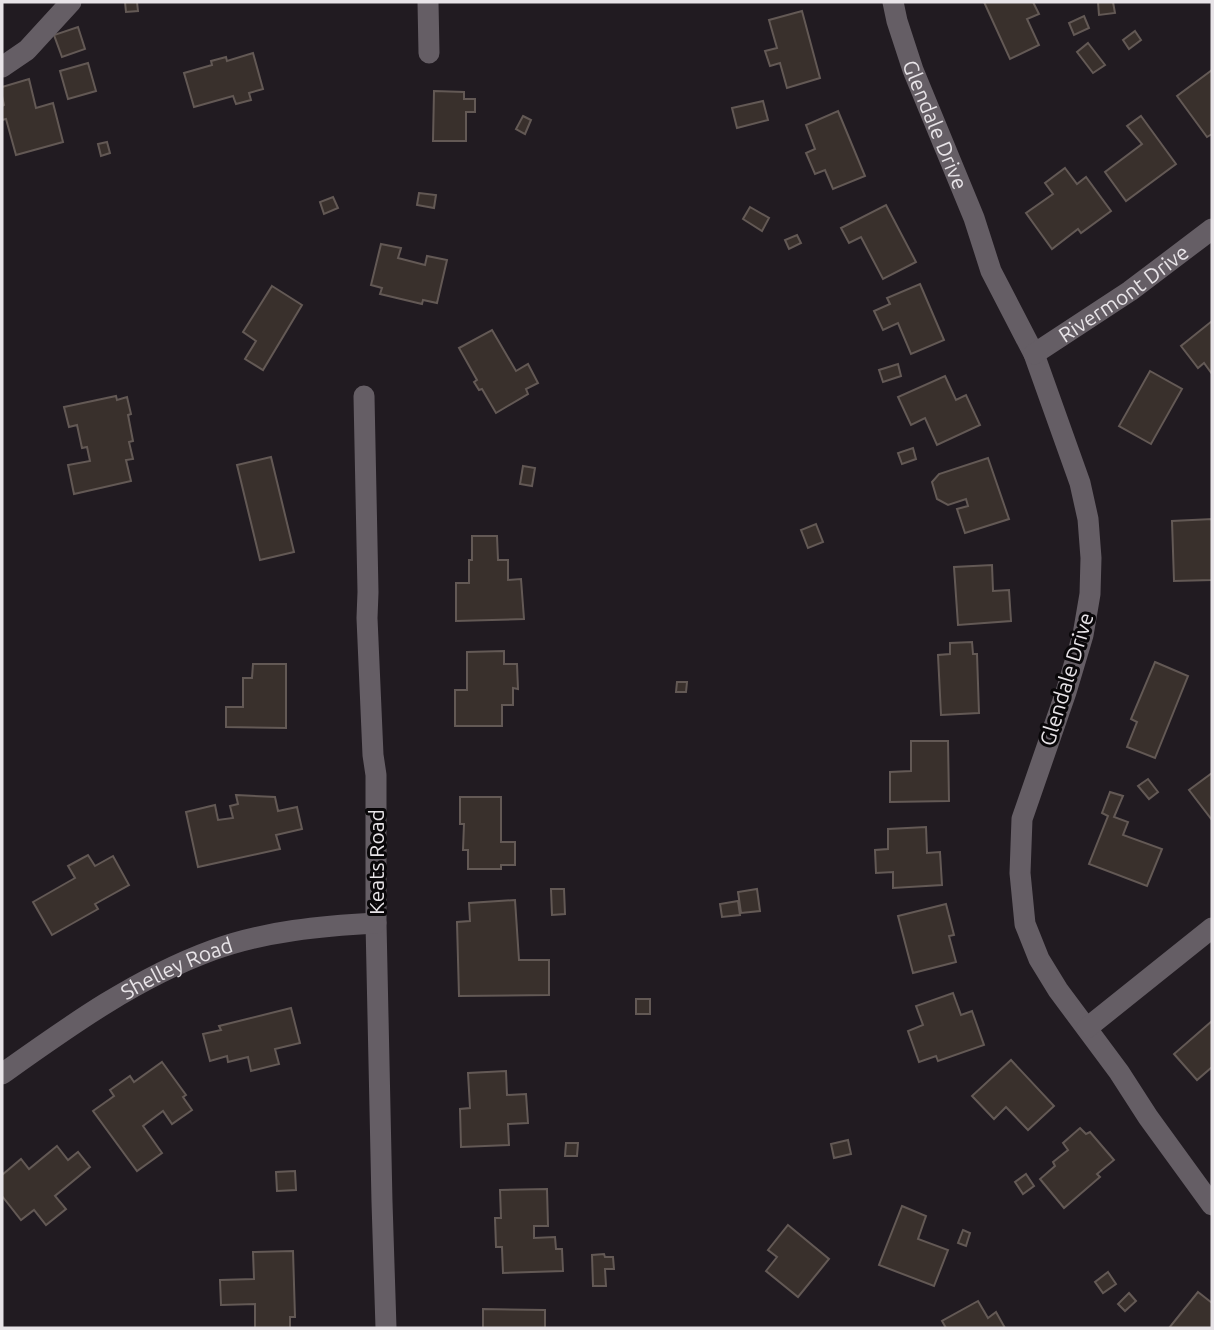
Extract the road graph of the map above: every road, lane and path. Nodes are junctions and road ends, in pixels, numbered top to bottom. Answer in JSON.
{"nodes":[{"id":1,"x":71,"y":2,"type":"edge"},
{"id":2,"x":428,"y":2,"type":"edge"},
{"id":3,"x":893,"y":2,"type":"edge"},
{"id":4,"x":429,"y":52,"type":"dead end"},
{"id":5,"x":2,"y":67,"type":"edge"},
{"id":6,"x":1212,"y":229,"type":"edge"},
{"id":7,"x":1034,"y":355,"type":"junction"},
{"id":8,"x":364,"y":396,"type":"dead end"},
{"id":9,"x":376,"y":923,"type":"junction"},
{"id":10,"x":1212,"y":928,"type":"edge"},
{"id":11,"x":1087,"y":1028,"type":"junction"},
{"id":12,"x":2,"y":1074,"type":"edge"},
{"id":13,"x":1212,"y":1205,"type":"edge"},
{"id":14,"x":386,"y":1328,"type":"edge"}],
"edges":[{"from":1,"to":5,"type":"street"},
{"from":2,"to":4,"type":"street"},
{"from":3,"to":7,"type":"street","name":"Glendale Drive"},
{"from":6,"to":7,"type":"street","name":"Rivermont Drive"},
{"from":7,"to":11,"type":"street","name":"Glendale Drive"},
{"from":8,"to":9,"type":"street","name":"Keats Road"},
{"from":9,"to":12,"type":"street","name":"Shelley Road"},
{"from":9,"to":14,"type":"street","name":"Keats Road"},
{"from":10,"to":11,"type":"street"},
{"from":11,"to":13,"type":"street","name":"Glendale Drive"}]}
